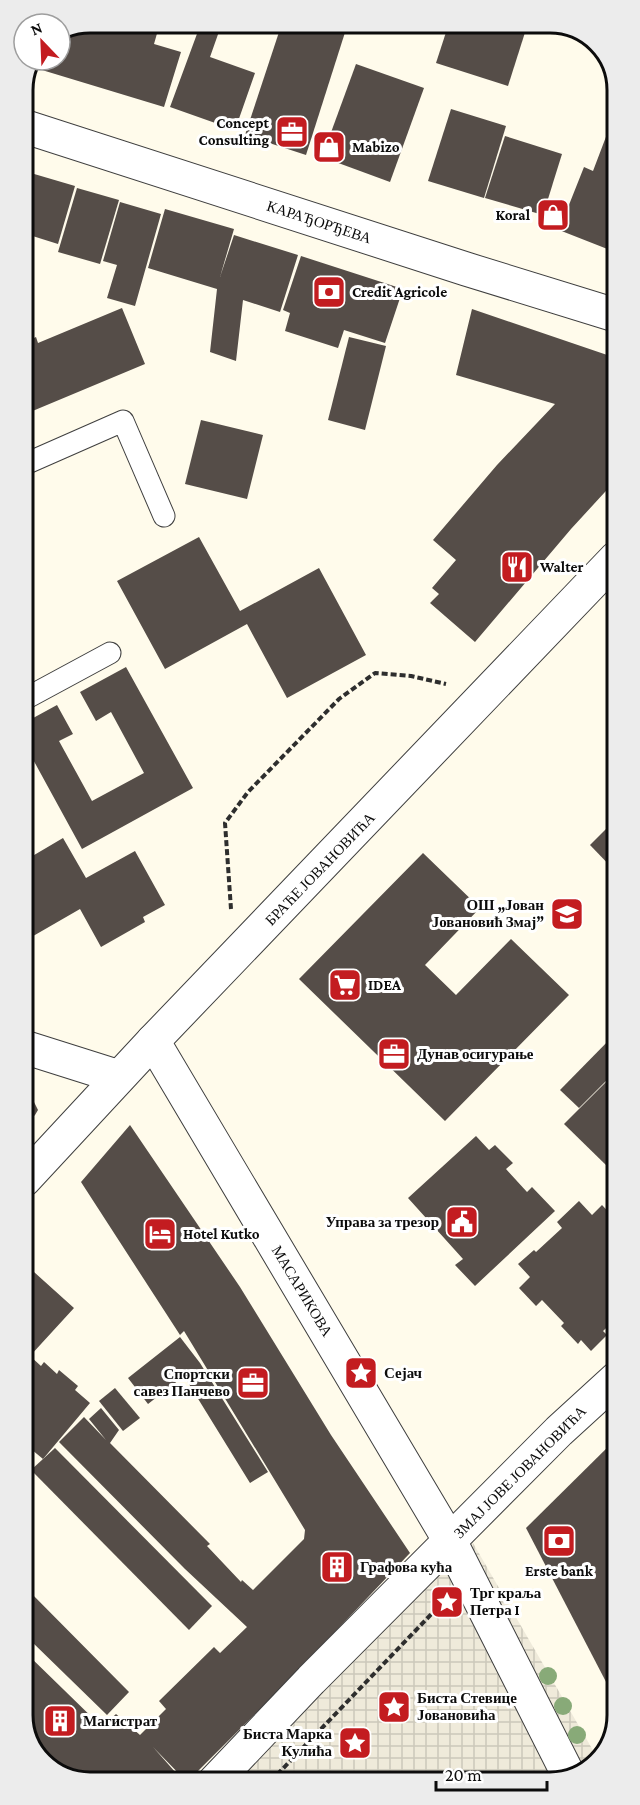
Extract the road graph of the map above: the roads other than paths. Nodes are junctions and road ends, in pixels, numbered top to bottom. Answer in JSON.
{"nodes":[{"id":1,"x":33,"y":129,"type":"edge"},
{"id":2,"x":607,"y":313,"type":"edge"},
{"id":3,"x":33,"y":461,"type":"edge"},
{"id":4,"x":164,"y":516,"type":"dead end"},
{"id":5,"x":607,"y":568,"type":"edge"},
{"id":6,"x":110,"y":653,"type":"dead end"},
{"id":7,"x":33,"y":695,"type":"edge"},
{"id":8,"x":153,"y":1041,"type":"junction"},
{"id":9,"x":33,"y":1050,"type":"edge"},
{"id":10,"x":119,"y":1077,"type":"junction"},
{"id":11,"x":33,"y":1170,"type":"edge"},
{"id":12,"x":607,"y":1387,"type":"edge"},
{"id":13,"x":450,"y":1541,"type":"junction"},
{"id":14,"x":566,"y":1769,"type":"edge"},
{"id":15,"x":224,"y":1772,"type":"edge"}],
"edges":[{"from":1,"to":2,"type":"street","name":"КАРАЂОРЂЕВА"},
{"from":3,"to":4,"type":"lane"},
{"from":5,"to":8,"type":"street","name":"БРАЋЕ ЈОВАНОВИЋА"},
{"from":6,"to":7,"type":"lane"},
{"from":8,"to":10,"type":"street","name":"БРАЋЕ ЈОВАНОВИЋА"},
{"from":8,"to":13,"type":"street","name":"МАСАРИКОВА"},
{"from":9,"to":10,"type":"street"},
{"from":10,"to":11,"type":"street","name":"БРАЋЕ ЈОВАНОВИЋА"},
{"from":12,"to":13,"type":"street","name":"ЗМАЈ ЈОВЕ ЈОВАНОВИЋА"},
{"from":13,"to":14,"type":"street"},
{"from":13,"to":15,"type":"street"}]}
